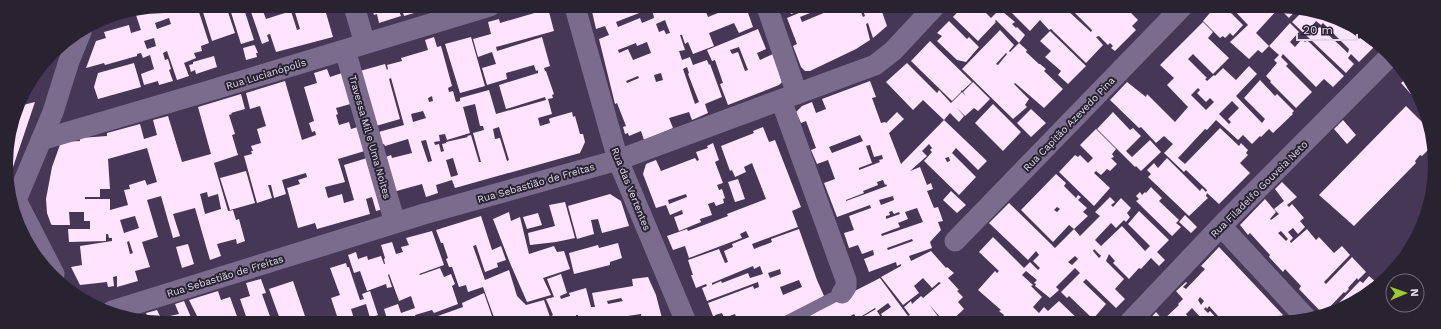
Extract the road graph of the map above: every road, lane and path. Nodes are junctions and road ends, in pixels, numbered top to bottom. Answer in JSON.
{"nodes":[{"id":1,"x":356,"y":13,"type":"edge"},
{"id":2,"x":467,"y":13,"type":"edge"},
{"id":3,"x":577,"y":13,"type":"edge"},
{"id":4,"x":768,"y":13,"type":"edge"},
{"id":5,"x":928,"y":13,"type":"edge"},
{"id":6,"x":1176,"y":13,"type":"edge"},
{"id":7,"x":77,"y":41,"type":"edge"},
{"id":8,"x":365,"y":44,"type":"junction"},
{"id":9,"x":345,"y":50,"type":"junction"},
{"id":10,"x":1386,"y":60,"type":"edge"},
{"id":11,"x":789,"y":97,"type":"junction"},
{"id":12,"x":41,"y":140,"type":"junction"},
{"id":13,"x":618,"y":160,"type":"junction"},
{"id":14,"x":16,"y":193,"type":"edge"},
{"id":15,"x":23,"y":216,"type":"edge"},
{"id":16,"x":395,"y":223,"type":"junction"},
{"id":17,"x":1221,"y":226,"type":"junction"},
{"id":18,"x":955,"y":241,"type":"dead end"},
{"id":19,"x":46,"y":259,"type":"edge"},
{"id":20,"x":842,"y":293,"type":"joint"},
{"id":21,"x":119,"y":309,"type":"edge"},
{"id":22,"x":1302,"y":314,"type":"edge"},
{"id":23,"x":683,"y":316,"type":"edge"},
{"id":24,"x":797,"y":316,"type":"edge"},
{"id":25,"x":1136,"y":316,"type":"edge"}],
"edges":[{"from":1,"to":8,"type":"street"},
{"from":2,"to":8,"type":"street","name":"Rua Lucianópolis"},
{"from":3,"to":13,"type":"street","name":"Rua das Vertentes"},
{"from":4,"to":11,"type":"street"},
{"from":5,"to":11,"type":"street","name":"Rua Sebastião de Freitas"},
{"from":6,"to":18,"type":"street","name":"Rua Capitão Azevedo Pina"},
{"from":7,"to":12,"type":"street"},
{"from":8,"to":9,"type":"street","name":"Rua Lucianópolis"},
{"from":9,"to":12,"type":"street","name":"Rua Lucianópolis"},
{"from":9,"to":16,"type":"street","name":"Travessa Mil e Uma Noites"},
{"from":10,"to":17,"type":"street","name":"Rua Filadelfo Gouveia Neto"},
{"from":11,"to":13,"type":"street","name":"Rua Sebastião de Freitas"},
{"from":11,"to":20,"type":"street"},
{"from":12,"to":14,"type":"street"},
{"from":13,"to":16,"type":"street","name":"Rua Sebastião de Freitas"},
{"from":13,"to":23,"type":"street","name":"Rua das Vertentes"},
{"from":15,"to":19,"type":"street"},
{"from":16,"to":21,"type":"street","name":"Rua Sebastião de Freitas"},
{"from":17,"to":22,"type":"street"},
{"from":17,"to":25,"type":"street","name":"Rua Filadelfo Gouveia Neto"},
{"from":20,"to":24,"type":"lane"}]}
